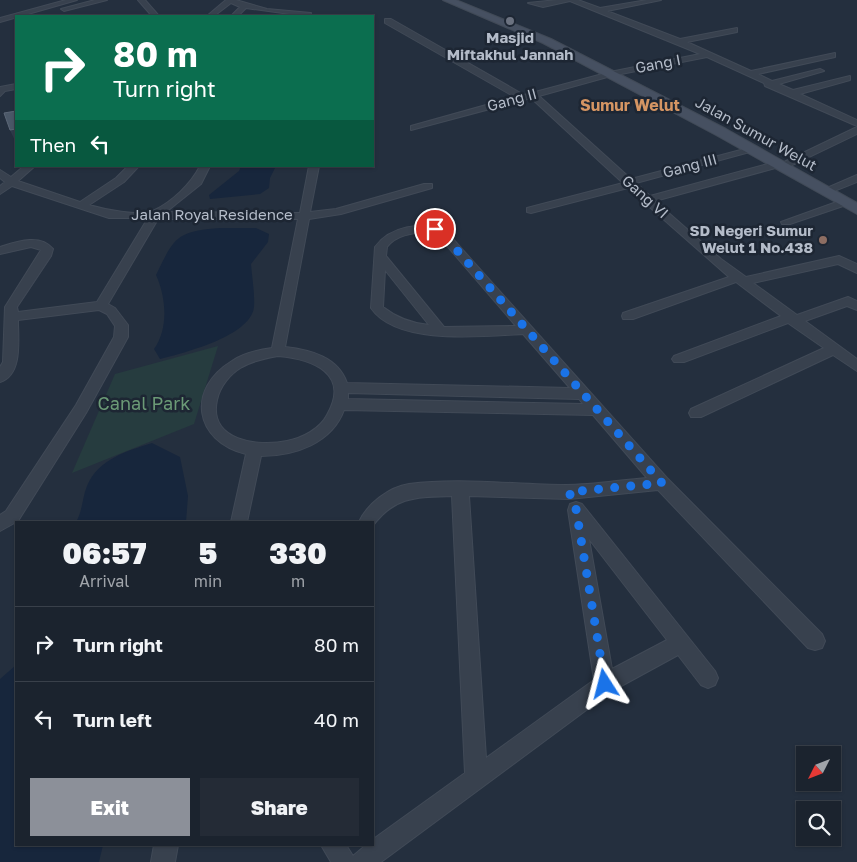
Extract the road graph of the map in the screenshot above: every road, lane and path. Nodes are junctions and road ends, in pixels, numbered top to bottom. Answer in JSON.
{"nodes":[{"id":1,"x":74,"y":0,"type":"edge"},
{"id":2,"x":104,"y":0,"type":"edge"},
{"id":3,"x":141,"y":0,"type":"edge"},
{"id":4,"x":230,"y":0,"type":"edge"},
{"id":5,"x":448,"y":0,"type":"edge"},
{"id":6,"x":567,"y":0,"type":"edge"},
{"id":7,"x":572,"y":0,"type":"edge"},
{"id":8,"x":658,"y":0,"type":"edge"},
{"id":9,"x":632,"y":2,"type":"edge"},
{"id":10,"x":531,"y":3,"type":"dead end"},
{"id":11,"x":245,"y":6,"type":"junction"},
{"id":12,"x":647,"y":9,"type":"dead end"},
{"id":13,"x":599,"y":10,"type":"junction"},
{"id":14,"x":282,"y":14,"type":"edge"},
{"id":15,"x":18,"y":15,"type":"edge"},
{"id":16,"x":42,"y":15,"type":"edge"},
{"id":17,"x":155,"y":15,"type":"edge"},
{"id":18,"x":211,"y":15,"type":"edge"},
{"id":19,"x":235,"y":15,"type":"edge"},
{"id":20,"x":307,"y":15,"type":"edge"},
{"id":21,"x":15,"y":16,"type":"edge"},
{"id":22,"x":0,"y":20,"type":"edge"},
{"id":23,"x":388,"y":21,"type":"dead end"},
{"id":24,"x":15,"y":23,"type":"edge"},
{"id":25,"x":0,"y":28,"type":"edge"},
{"id":26,"x":734,"y":30,"type":"dead end"},
{"id":27,"x":679,"y":42,"type":"junction"},
{"id":28,"x":706,"y":55,"type":"junction"},
{"id":29,"x":832,"y":55,"type":"dead end"},
{"id":30,"x":820,"y":71,"type":"dead end"},
{"id":31,"x":610,"y":74,"type":"junction"},
{"id":32,"x":749,"y":74,"type":"junction"},
{"id":33,"x":847,"y":78,"type":"dead end"},
{"id":34,"x":15,"y":82,"type":"edge"},
{"id":35,"x":768,"y":84,"type":"junction"},
{"id":36,"x":15,"y":87,"type":"edge"},
{"id":37,"x":1,"y":88,"type":"edge"},
{"id":38,"x":790,"y":94,"type":"junction"},
{"id":39,"x":526,"y":96,"type":"junction"},
{"id":40,"x":857,"y":123,"type":"edge"},
{"id":41,"x":414,"y":128,"type":"dead end"},
{"id":42,"x":857,"y":130,"type":"edge"},
{"id":43,"x":752,"y":150,"type":"junction"},
{"id":44,"x":781,"y":165,"type":"junction"},
{"id":45,"x":29,"y":167,"type":"edge"},
{"id":46,"x":133,"y":167,"type":"edge"},
{"id":47,"x":204,"y":167,"type":"edge"},
{"id":48,"x":314,"y":167,"type":"edge"},
{"id":49,"x":0,"y":173,"type":"edge"},
{"id":50,"x":857,"y":178,"type":"edge"},
{"id":51,"x":11,"y":182,"type":"junction"},
{"id":52,"x":629,"y":183,"type":"junction"},
{"id":53,"x":428,"y":186,"type":"dead end"},
{"id":54,"x":0,"y":191,"type":"edge"},
{"id":55,"x":825,"y":191,"type":"junction"},
{"id":56,"x":649,"y":199,"type":"junction"},
{"id":57,"x":845,"y":202,"type":"junction"},
{"id":58,"x":80,"y":206,"type":"junction"},
{"id":59,"x":857,"y":209,"type":"edge"},
{"id":60,"x":531,"y":210,"type":"dead end"},
{"id":61,"x":155,"y":215,"type":"junction"},
{"id":62,"x":304,"y":216,"type":"junction"},
{"id":63,"x":786,"y":222,"type":"dead end"},
{"id":64,"x":0,"y":251,"type":"edge"},
{"id":65,"x":381,"y":257,"type":"junction"},
{"id":66,"x":857,"y":269,"type":"edge"},
{"id":67,"x":740,"y":280,"type":"junction"},
{"id":68,"x":101,"y":306,"type":"junction"},
{"id":69,"x":857,"y":306,"type":"edge"},
{"id":70,"x":628,"y":316,"type":"dead end"},
{"id":71,"x":12,"y":318,"type":"junction"},
{"id":72,"x":791,"y":319,"type":"junction"},
{"id":73,"x":526,"y":330,"type":"junction"},
{"id":74,"x":440,"y":331,"type":"junction"},
{"id":75,"x":833,"y":349,"type":"junction"},
{"id":76,"x":278,"y":351,"type":"junction"},
{"id":77,"x":679,"y":359,"type":"dead end"},
{"id":78,"x":857,"y":366,"type":"edge"},
{"id":79,"x":0,"y":377,"type":"edge"},
{"id":80,"x":342,"y":388,"type":"junction"},
{"id":81,"x":584,"y":394,"type":"junction"},
{"id":82,"x":341,"y":404,"type":"junction"},
{"id":83,"x":598,"y":410,"type":"junction"},
{"id":84,"x":696,"y":413,"type":"dead end"},
{"id":85,"x":255,"y":450,"type":"junction"},
{"id":86,"x":662,"y":483,"type":"junction"},
{"id":87,"x":460,"y":489,"type":"junction"},
{"id":88,"x":569,"y":492,"type":"junction"},
{"id":89,"x":576,"y":509,"type":"junction"},
{"id":90,"x":239,"y":521,"type":"edge"},
{"id":91,"x":367,"y":521,"type":"edge"},
{"id":92,"x":0,"y":524,"type":"edge"},
{"id":93,"x":815,"y":641,"type":"dead end"},
{"id":94,"x":681,"y":643,"type":"junction"},
{"id":95,"x":708,"y":678,"type":"dead end"},
{"id":96,"x":605,"y":684,"type":"junction"},
{"id":97,"x":476,"y":779,"type":"junction"},
{"id":98,"x":166,"y":846,"type":"edge"},
{"id":99,"x":334,"y":846,"type":"edge"},
{"id":100,"x":163,"y":862,"type":"edge"},
{"id":101,"x":344,"y":862,"type":"edge"},
{"id":102,"x":362,"y":862,"type":"edge"}],
"edges":[{"from":1,"to":15,"type":"street"},
{"from":2,"to":16,"type":"street"},
{"from":3,"to":17,"type":"street"},
{"from":4,"to":11,"type":"street"},
{"from":4,"to":18,"type":"street"},
{"from":5,"to":31,"type":"street","name":"Jalan Sumur Welut"},
{"from":6,"to":10,"type":"street"},
{"from":7,"to":13,"type":"street"},
{"from":8,"to":9,"type":"street"},
{"from":9,"to":12,"type":"street"},
{"from":9,"to":13,"type":"street"},
{"from":11,"to":14,"type":"street"},
{"from":11,"to":19,"type":"street"},
{"from":13,"to":27,"type":"street"},
{"from":14,"to":20,"type":"street"},
{"from":21,"to":22,"type":"street"},
{"from":23,"to":39,"type":"street","name":"Gang VI"},
{"from":24,"to":25,"type":"street"},
{"from":26,"to":27,"type":"street"},
{"from":27,"to":28,"type":"street"},
{"from":28,"to":31,"type":"street","name":"Gang I"},
{"from":28,"to":32,"type":"street"},
{"from":29,"to":32,"type":"street"},
{"from":30,"to":35,"type":"street"},
{"from":31,"to":39,"type":"street","name":"Gang II"},
{"from":31,"to":43,"type":"street","name":"Jalan Sumur Welut"},
{"from":32,"to":35,"type":"street"},
{"from":33,"to":38,"type":"street"},
{"from":34,"to":37,"type":"street"},
{"from":35,"to":38,"type":"street"},
{"from":36,"to":37,"type":"street"},
{"from":38,"to":40,"type":"street"},
{"from":39,"to":41,"type":"street","name":"Gang II"},
{"from":39,"to":52,"type":"street","name":"Gang VI"},
{"from":42,"to":44,"type":"street"},
{"from":43,"to":44,"type":"street","name":"Jalan Sumur Welut"},
{"from":43,"to":52,"type":"street","name":"Gang III"},
{"from":44,"to":55,"type":"street","name":"Jalan Sumur Welut"},
{"from":44,"to":56,"type":"street"},
{"from":45,"to":51,"type":"street"},
{"from":46,"to":58,"type":"street"},
{"from":47,"to":61,"type":"street"},
{"from":48,"to":62,"type":"street"},
{"from":49,"to":51,"type":"street","name":"Jalan Royal Residence"},
{"from":50,"to":55,"type":"street"},
{"from":51,"to":54,"type":"street"},
{"from":51,"to":58,"type":"street","name":"Jalan Royal Residence"},
{"from":52,"to":56,"type":"street","name":"Gang VI"},
{"from":52,"to":60,"type":"street","name":"Gang III"},
{"from":53,"to":62,"type":"street","name":"Jalan Royal Residence"},
{"from":55,"to":57,"type":"street","name":"Jalan Sumur Welut"},
{"from":56,"to":67,"type":"street","name":"Gang VI"},
{"from":57,"to":59,"type":"street","name":"Jalan Sumur Welut"},
{"from":57,"to":63,"type":"street"},
{"from":58,"to":61,"type":"street","name":"Jalan Royal Residence"},
{"from":61,"to":62,"type":"street","name":"Jalan Royal Residence"},
{"from":61,"to":68,"type":"street"},
{"from":62,"to":76,"type":"street"},
{"from":64,"to":71,"type":"street"},
{"from":65,"to":73,"type":"street"},
{"from":65,"to":74,"type":"street"},
{"from":65,"to":74,"type":"street"},
{"from":66,"to":67,"type":"street"},
{"from":67,"to":70,"type":"street"},
{"from":67,"to":72,"type":"street","name":"Gang VI"},
{"from":68,"to":71,"type":"street"},
{"from":68,"to":92,"type":"street"},
{"from":69,"to":72,"type":"street"},
{"from":71,"to":79,"type":"street"},
{"from":72,"to":75,"type":"street","name":"Gang VI"},
{"from":72,"to":77,"type":"street"},
{"from":73,"to":74,"type":"street"},
{"from":73,"to":81,"type":"street"},
{"from":75,"to":78,"type":"street","name":"Gang VI"},
{"from":75,"to":84,"type":"street"},
{"from":76,"to":80,"type":"street"},
{"from":76,"to":85,"type":"street"},
{"from":80,"to":81,"type":"street"},
{"from":80,"to":82,"type":"street"},
{"from":81,"to":83,"type":"street"},
{"from":82,"to":83,"type":"street"},
{"from":82,"to":85,"type":"street"},
{"from":83,"to":86,"type":"street"},
{"from":85,"to":90,"type":"street"},
{"from":86,"to":88,"type":"street"},
{"from":86,"to":93,"type":"street"},
{"from":87,"to":88,"type":"street"},
{"from":87,"to":91,"type":"street"},
{"from":87,"to":97,"type":"street"},
{"from":88,"to":89,"type":"street"},
{"from":89,"to":94,"type":"street"},
{"from":89,"to":96,"type":"street"},
{"from":94,"to":95,"type":"street"},
{"from":94,"to":96,"type":"street"},
{"from":96,"to":97,"type":"street"},
{"from":97,"to":102,"type":"street"},
{"from":98,"to":100,"type":"street"},
{"from":99,"to":101,"type":"street"}]}
